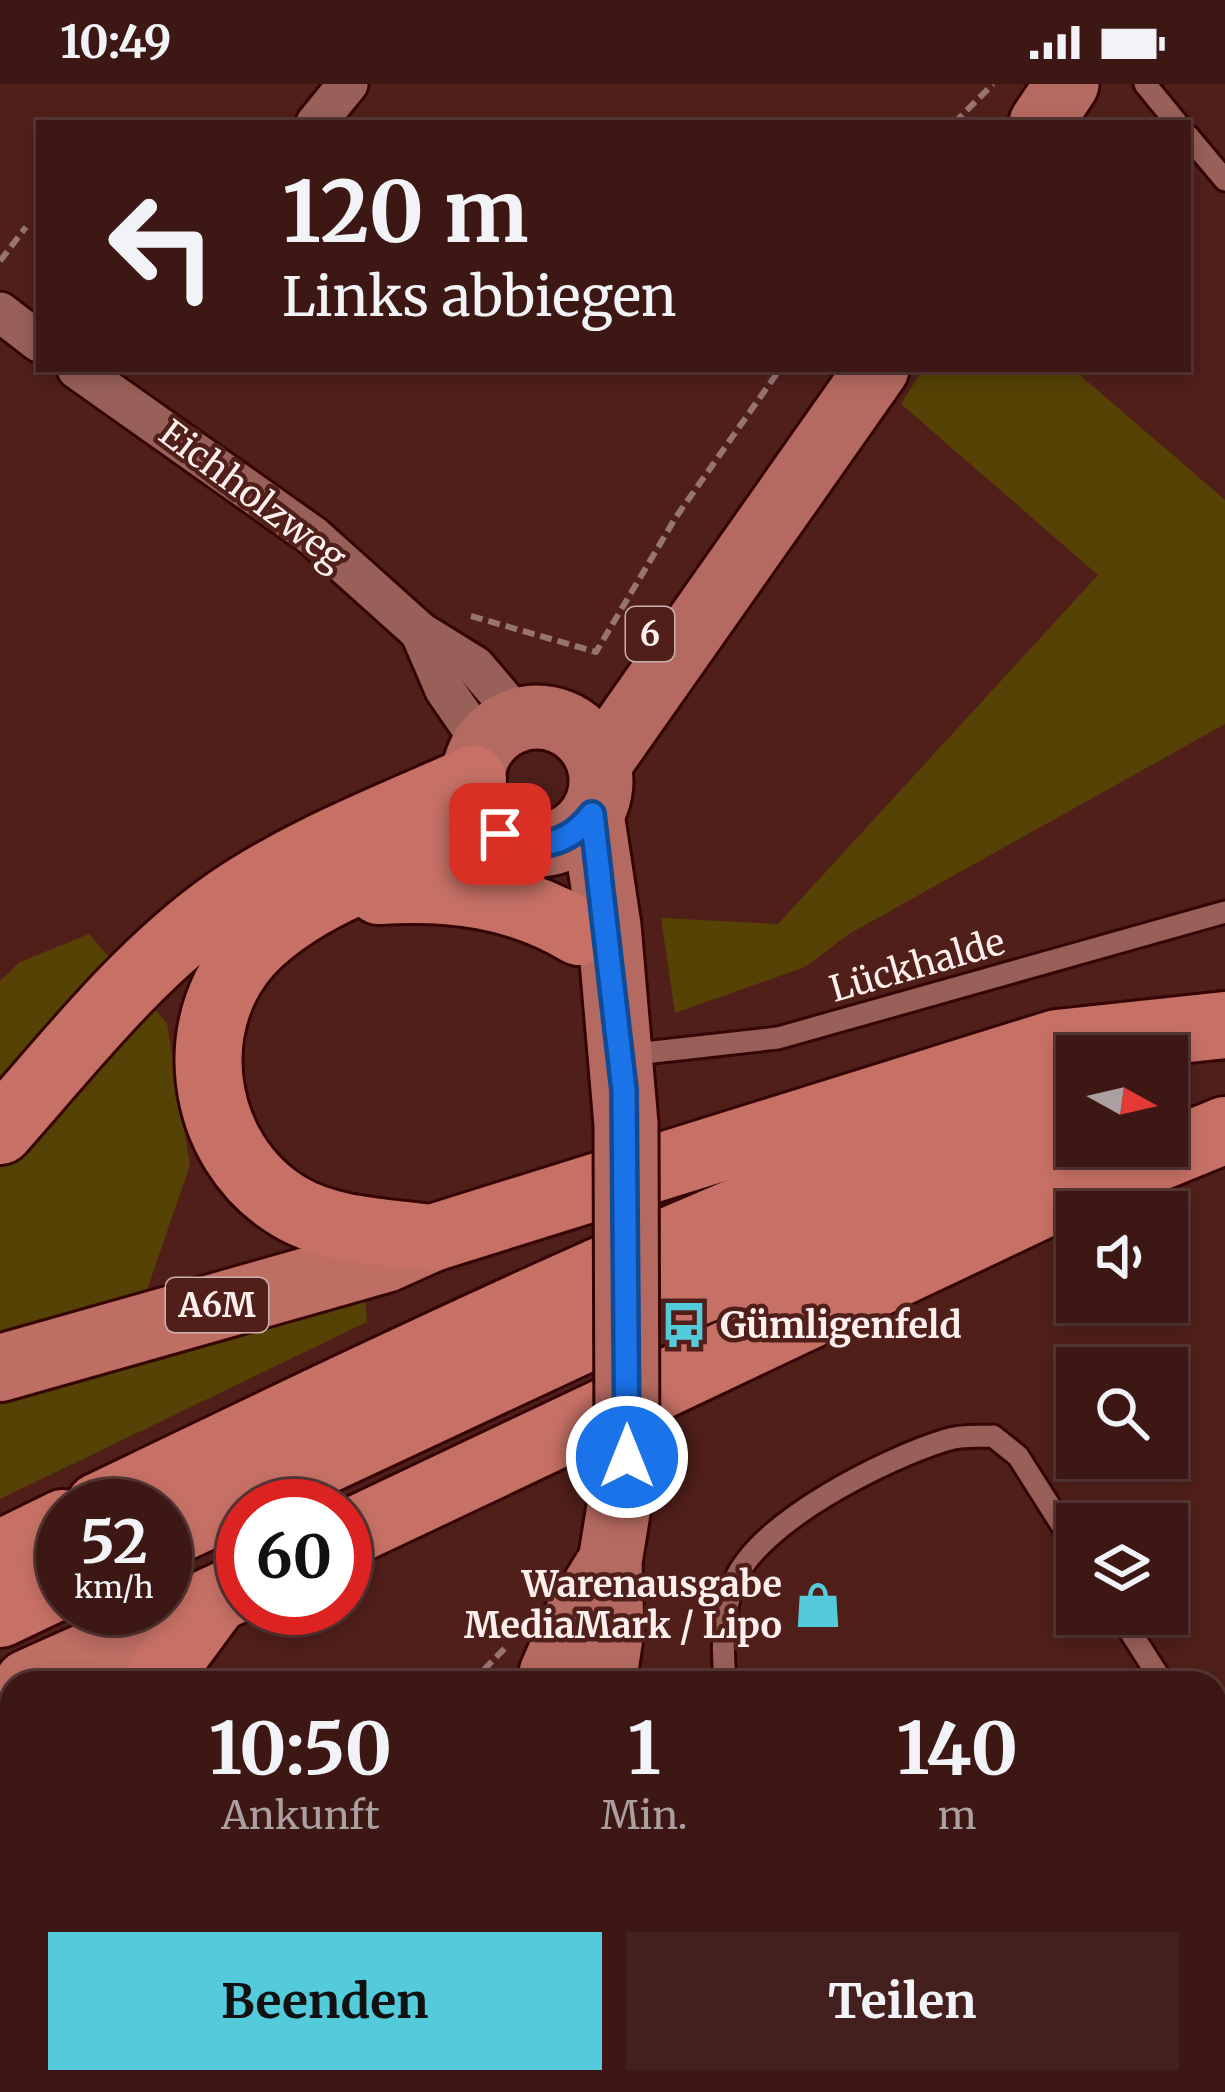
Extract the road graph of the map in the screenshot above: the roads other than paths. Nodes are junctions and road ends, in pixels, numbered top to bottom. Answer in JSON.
{"nodes":[{"id":1,"x":348,"y":84,"type":"edge"},
{"id":2,"x":1066,"y":84,"type":"edge"},
{"id":3,"x":1144,"y":84,"type":"edge"},
{"id":4,"x":318,"y":120,"type":"edge"},
{"id":5,"x":1043,"y":120,"type":"edge"},
{"id":6,"x":1174,"y":120,"type":"edge"},
{"id":7,"x":1191,"y":140,"type":"edge"},
{"id":8,"x":1225,"y":180,"type":"edge"},
{"id":9,"x":0,"y":312,"type":"edge"},
{"id":10,"x":36,"y":340,"type":"edge"},
{"id":11,"x":875,"y":372,"type":"edge"},
{"id":12,"x":101,"y":376,"type":"edge"},
{"id":13,"x":749,"y":544,"type":"junction"},
{"id":14,"x":508,"y":773,"type":"junction"},
{"id":15,"x":596,"y":789,"type":"junction"},
{"id":16,"x":339,"y":893,"type":"junction"},
{"id":17,"x":1225,"y":912,"type":"edge"},
{"id":18,"x":595,"y":958,"type":"junction"},
{"id":19,"x":1225,"y":1027,"type":"edge"},
{"id":20,"x":1188,"y":1041,"type":"edge"},
{"id":21,"x":621,"y":1055,"type":"junction"},
{"id":22,"x":1225,"y":1085,"type":"edge"},
{"id":23,"x":1056,"y":1089,"type":"edge"},
{"id":24,"x":1188,"y":1098,"type":"edge"},
{"id":25,"x":1225,"y":1130,"type":"edge"},
{"id":26,"x":0,"y":1131,"type":"edge"},
{"id":27,"x":1056,"y":1146,"type":"edge"},
{"id":28,"x":432,"y":1238,"type":"junction"},
{"id":29,"x":0,"y":1368,"type":"edge"},
{"id":30,"x":157,"y":1479,"type":"edge"},
{"id":31,"x":1056,"y":1516,"type":"edge"},
{"id":32,"x":192,"y":1522,"type":"edge"},
{"id":33,"x":372,"y":1522,"type":"edge"},
{"id":34,"x":36,"y":1536,"type":"edge"},
{"id":35,"x":0,"y":1553,"type":"edge"},
{"id":36,"x":36,"y":1597,"type":"edge"},
{"id":37,"x":216,"y":1598,"type":"edge"},
{"id":38,"x":216,"y":1609,"type":"edge"},
{"id":39,"x":0,"y":1615,"type":"edge"},
{"id":40,"x":1132,"y":1635,"type":"edge"},
{"id":41,"x":55,"y":1671,"type":"edge"},
{"id":42,"x":164,"y":1671,"type":"edge"},
{"id":43,"x":568,"y":1671,"type":"edge"},
{"id":44,"x":725,"y":1671,"type":"edge"},
{"id":45,"x":1155,"y":1671,"type":"edge"}],
"edges":[{"from":1,"to":4,"type":"street"},
{"from":2,"to":5,"type":"main road"},
{"from":3,"to":6,"type":"lane"},
{"from":7,"to":8,"type":"lane"},
{"from":9,"to":10,"type":"street"},
{"from":11,"to":13,"type":"main road","number":"6"},
{"from":12,"to":14,"type":"street","name":"Eichholzweg"},
{"from":13,"to":14,"type":"main road","number":"6"},
{"from":13,"to":15,"type":"main road","number":"6"},
{"from":14,"to":15,"type":"main road"},
{"from":14,"to":15,"type":"main road"},
{"from":14,"to":16,"type":"highway"},
{"from":14,"to":18,"type":"main road"},
{"from":14,"to":26,"type":"highway"},
{"from":15,"to":18,"type":"main road"},
{"from":16,"to":18,"type":"highway"},
{"from":16,"to":28,"type":"highway"},
{"from":17,"to":21,"type":"lane","name":"Lückhalde"},
{"from":18,"to":21,"type":"main road"},
{"from":19,"to":20,"type":"highway"},
{"from":19,"to":28,"type":"highway"},
{"from":21,"to":43,"type":"main road","bridge":true},
{"from":22,"to":24,"type":"highway"},
{"from":23,"to":30,"type":"highway"},
{"from":25,"to":33,"type":"highway"},
{"from":27,"to":32,"type":"highway"},
{"from":28,"to":29,"type":"highway","number":"A6M"},
{"from":31,"to":44,"type":"lane"},
{"from":34,"to":35,"type":"highway"},
{"from":36,"to":39,"type":"highway"},
{"from":37,"to":41,"type":"highway"},
{"from":38,"to":42,"type":"highway"},
{"from":40,"to":45,"type":"lane"}]}
